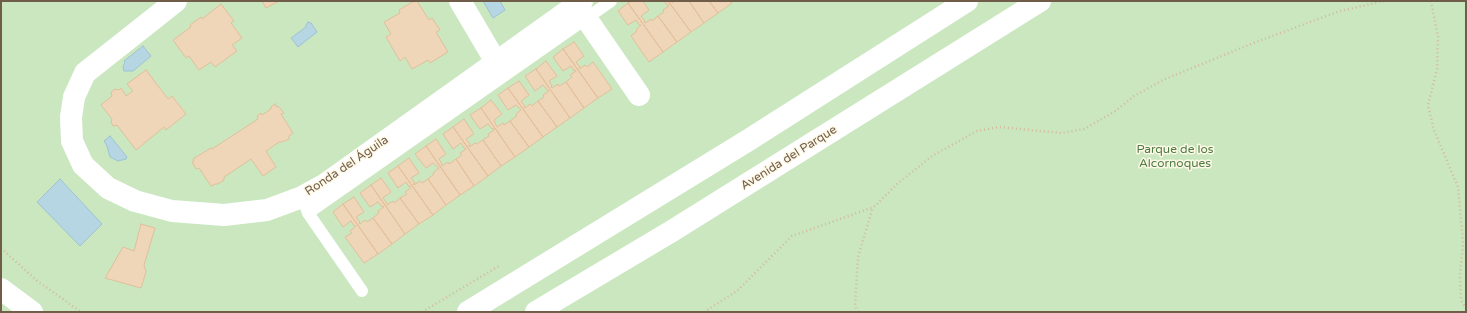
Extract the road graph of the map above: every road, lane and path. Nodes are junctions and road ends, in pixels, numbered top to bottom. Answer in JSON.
{"nodes":[{"id":1,"x":176,"y":1,"type":"edge"},
{"id":2,"x":460,"y":1,"type":"edge"},
{"id":3,"x":611,"y":1,"type":"edge"},
{"id":4,"x":967,"y":1,"type":"edge"},
{"id":5,"x":1040,"y":1,"type":"edge"},
{"id":6,"x":1384,"y":1,"type":"edge"},
{"id":7,"x":1431,"y":1,"type":"edge"},
{"id":8,"x":582,"y":8,"type":"edge"},
{"id":9,"x":496,"y":62,"type":"junction"},
{"id":10,"x":639,"y":95,"type":"dead end"},
{"id":11,"x":305,"y":205,"type":"junction"},
{"id":12,"x":874,"y":207,"type":"junction"},
{"id":13,"x":1,"y":248,"type":"edge"},
{"id":14,"x":1,"y":288,"type":"edge"},
{"id":15,"x":362,"y":291,"type":"dead end"},
{"id":16,"x":1466,"y":308,"type":"edge"},
{"id":17,"x":32,"y":312,"type":"edge"},
{"id":18,"x":81,"y":312,"type":"edge"},
{"id":19,"x":468,"y":312,"type":"edge"},
{"id":20,"x":536,"y":312,"type":"edge"},
{"id":21,"x":704,"y":312,"type":"edge"},
{"id":22,"x":858,"y":312,"type":"edge"}],
"edges":[{"from":1,"to":11,"type":"street","name":"Ronda del Águila"},
{"from":2,"to":9,"type":"street"},
{"from":3,"to":8,"type":"lane"},
{"from":4,"to":19,"type":"street"},
{"from":5,"to":20,"type":"street","name":"Avenida del Parque"},
{"from":6,"to":12,"type":"path"},
{"from":7,"to":16,"type":"path"},
{"from":8,"to":9,"type":"street","name":"Ronda del Águila"},
{"from":8,"to":10,"type":"street"},
{"from":8,"to":11,"type":"lane"},
{"from":9,"to":11,"type":"street","name":"Ronda del Águila"},
{"from":11,"to":15,"type":"lane"},
{"from":12,"to":21,"type":"path"},
{"from":12,"to":22,"type":"path"},
{"from":13,"to":18,"type":"path"},
{"from":14,"to":17,"type":"street"}]}
